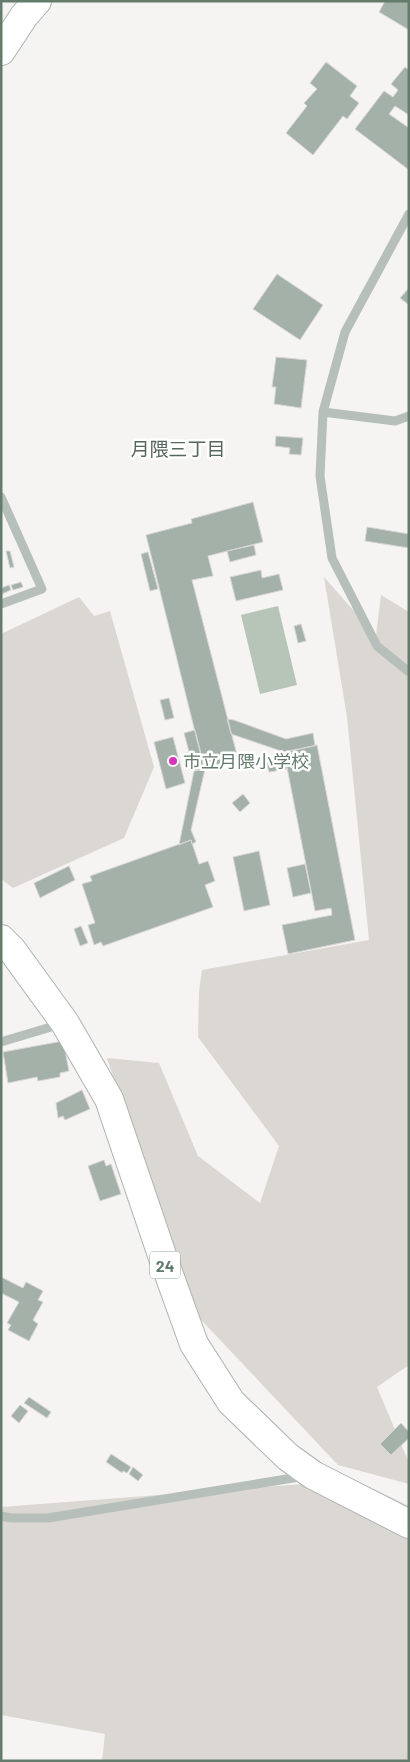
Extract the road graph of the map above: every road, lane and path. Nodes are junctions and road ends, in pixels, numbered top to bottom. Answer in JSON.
{"nodes":[{"id":1,"x":37,"y":1,"type":"edge"},
{"id":2,"x":1,"y":51,"type":"edge"},
{"id":3,"x":409,"y":214,"type":"edge"},
{"id":4,"x":322,"y":412,"type":"junction"},
{"id":5,"x":409,"y":416,"type":"edge"},
{"id":6,"x":1,"y":497,"type":"edge"},
{"id":7,"x":1,"y":604,"type":"edge"},
{"id":8,"x":409,"y":672,"type":"edge"},
{"id":9,"x":1,"y":939,"type":"edge"},
{"id":10,"x":66,"y":1023,"type":"junction"},
{"id":11,"x":1,"y":1042,"type":"edge"},
{"id":12,"x":313,"y":1475,"type":"junction"},
{"id":13,"x":1,"y":1516,"type":"edge"},
{"id":14,"x":409,"y":1524,"type":"edge"}],
"edges":[{"from":1,"to":2,"type":"main road"},
{"from":3,"to":4,"type":"street"},
{"from":4,"to":5,"type":"street"},
{"from":4,"to":8,"type":"street"},
{"from":6,"to":7,"type":"street"},
{"from":9,"to":10,"type":"main road","number":"24"},
{"from":10,"to":11,"type":"street"},
{"from":10,"to":12,"type":"main road","number":"24"},
{"from":12,"to":13,"type":"street"},
{"from":12,"to":14,"type":"main road","number":"24"}]}
